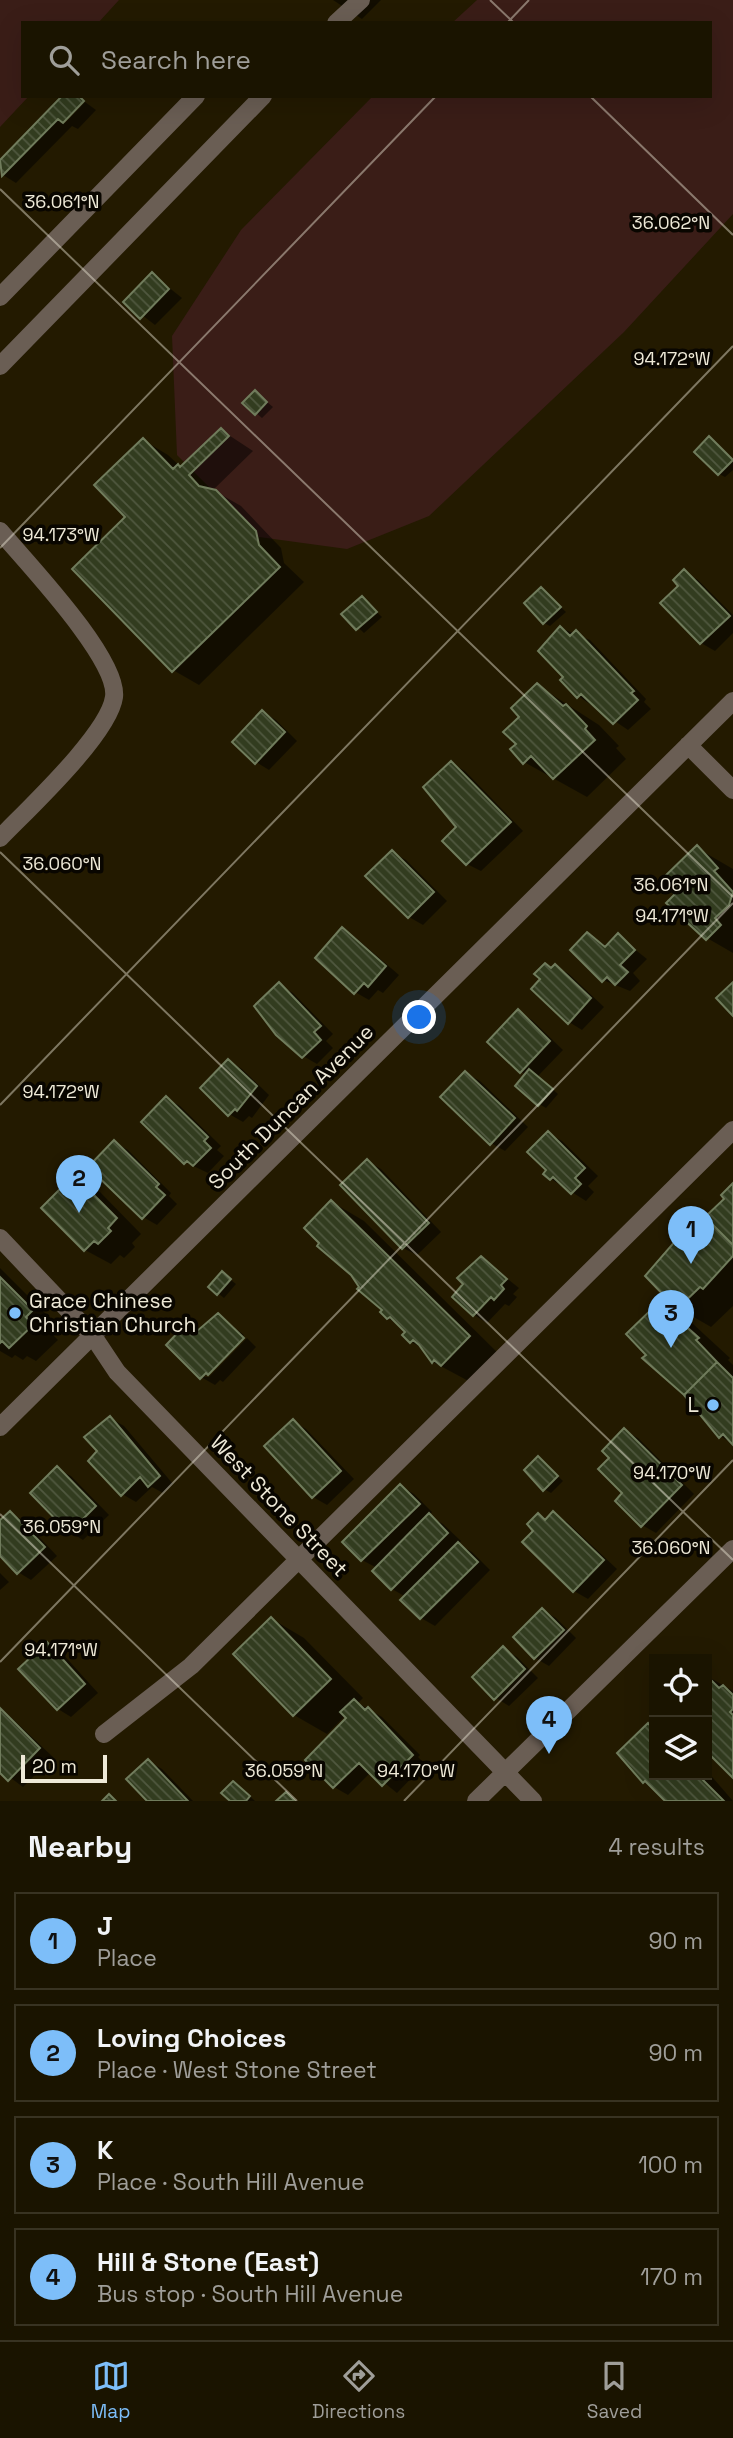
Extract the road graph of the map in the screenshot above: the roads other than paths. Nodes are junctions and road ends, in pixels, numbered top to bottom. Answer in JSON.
{"nodes":[{"id":1,"x":360,"y":0,"type":"edge"},
{"id":2,"x":338,"y":21,"type":"edge"},
{"id":3,"x":194,"y":98,"type":"edge"},
{"id":4,"x":260,"y":98,"type":"edge"},
{"id":5,"x":0,"y":297,"type":"edge"},
{"id":6,"x":0,"y":366,"type":"edge"},
{"id":7,"x":0,"y":531,"type":"edge"},
{"id":8,"x":733,"y":701,"type":"edge"},
{"id":9,"x":688,"y":745,"type":"junction"},
{"id":10,"x":733,"y":790,"type":"edge"},
{"id":11,"x":0,"y":838,"type":"edge"},
{"id":12,"x":733,"y":1130,"type":"edge"},
{"id":13,"x":0,"y":1238,"type":"edge"},
{"id":14,"x":93,"y":1336,"type":"junction"},
{"id":15,"x":0,"y":1427,"type":"edge"},
{"id":16,"x":733,"y":1549,"type":"edge"},
{"id":17,"x":300,"y":1561,"type":"junction"},
{"id":18,"x":104,"y":1734,"type":"dead end"},
{"id":19,"x":505,"y":1773,"type":"junction"},
{"id":20,"x":477,"y":1801,"type":"edge"},
{"id":21,"x":533,"y":1801,"type":"edge"}],
"edges":[{"from":1,"to":2,"type":"street"},
{"from":3,"to":5,"type":"street"},
{"from":4,"to":6,"type":"street"},
{"from":7,"to":11,"type":"street"},
{"from":8,"to":9,"type":"street","name":"South Duncan Avenue"},
{"from":9,"to":10,"type":"street"},
{"from":9,"to":14,"type":"street","name":"South Duncan Avenue"},
{"from":12,"to":17,"type":"street"},
{"from":13,"to":14,"type":"street","name":"West Stone Street"},
{"from":14,"to":15,"type":"street","name":"South Duncan Avenue"},
{"from":14,"to":17,"type":"street","name":"West Stone Street"},
{"from":16,"to":19,"type":"street"},
{"from":17,"to":18,"type":"street"},
{"from":17,"to":19,"type":"street","name":"West Stone Street"},
{"from":19,"to":20,"type":"street"},
{"from":19,"to":21,"type":"street","name":"West Stone Street"}]}
